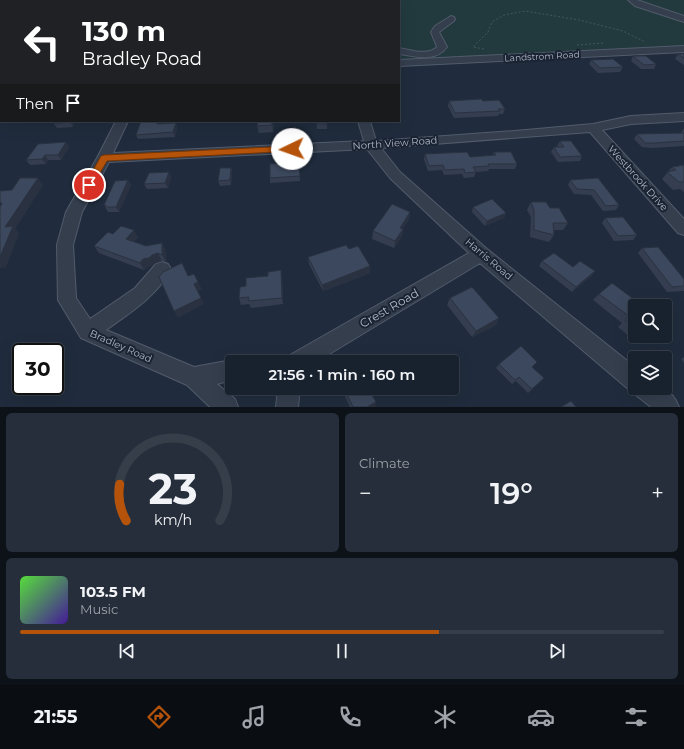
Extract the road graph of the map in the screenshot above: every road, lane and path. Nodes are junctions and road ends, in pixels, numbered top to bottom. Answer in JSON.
{"nodes":[{"id":1,"x":632,"y":0,"type":"edge"},
{"id":2,"x":452,"y":19,"type":"dead end"},
{"id":3,"x":684,"y":19,"type":"edge"},
{"id":4,"x":646,"y":42,"type":"dead end"},
{"id":5,"x":648,"y":42,"type":"dead end"},
{"id":6,"x":604,"y":43,"type":"dead end"},
{"id":7,"x":639,"y":43,"type":"dead end"},
{"id":8,"x":574,"y":45,"type":"dead end"},
{"id":9,"x":684,"y":49,"type":"edge"},
{"id":10,"x":400,"y":50,"type":"edge"},
{"id":11,"x":487,"y":50,"type":"dead end"},
{"id":12,"x":400,"y":63,"type":"edge"},
{"id":13,"x":684,"y":117,"type":"edge"},
{"id":14,"x":122,"y":122,"type":"edge"},
{"id":15,"x":364,"y":122,"type":"edge"},
{"id":16,"x":593,"y":128,"type":"junction"},
{"id":17,"x":371,"y":145,"type":"junction"},
{"id":18,"x":104,"y":158,"type":"junction"},
{"id":19,"x":684,"y":229,"type":"edge"},
{"id":20,"x":482,"y":254,"type":"junction"},
{"id":21,"x":162,"y":269,"type":"dead end"},
{"id":22,"x":88,"y":332,"type":"junction"},
{"id":23,"x":309,"y":355,"type":"edge"},
{"id":24,"x":225,"y":371,"type":"edge"},
{"id":25,"x":628,"y":374,"type":"edge"},
{"id":26,"x":194,"y":378,"type":"junction"},
{"id":27,"x":288,"y":395,"type":"edge"},
{"id":28,"x":653,"y":395,"type":"edge"},
{"id":29,"x":226,"y":407,"type":"edge"},
{"id":30,"x":286,"y":407,"type":"edge"},
{"id":31,"x":668,"y":407,"type":"edge"}],
"edges":[{"from":1,"to":3,"type":"street"},
{"from":2,"to":10,"type":"street"},
{"from":4,"to":7,"type":"path"},
{"from":5,"to":11,"type":"path"},
{"from":6,"to":8,"type":"path"},
{"from":9,"to":12,"type":"street","name":"Landstrom Road"},
{"from":13,"to":16,"type":"street","name":"North View Road"},
{"from":14,"to":18,"type":"street","name":"Bradley Road"},
{"from":15,"to":17,"type":"street","name":"Harris Road"},
{"from":16,"to":17,"type":"street","name":"North View Road"},
{"from":16,"to":19,"type":"street","name":"Westbrook Drive"},
{"from":17,"to":18,"type":"street","name":"North View Road"},
{"from":17,"to":20,"type":"street","name":"Harris Road"},
{"from":18,"to":22,"type":"street","name":"Bradley Road"},
{"from":20,"to":23,"type":"street","name":"Crest Road"},
{"from":20,"to":25,"type":"street","name":"Harris Road"},
{"from":21,"to":22,"type":"street"},
{"from":22,"to":26,"type":"street","name":"Bradley Road"},
{"from":24,"to":26,"type":"street"},
{"from":26,"to":29,"type":"street","name":"Bradley Road"},
{"from":27,"to":30,"type":"street"},
{"from":28,"to":31,"type":"street"}]}
